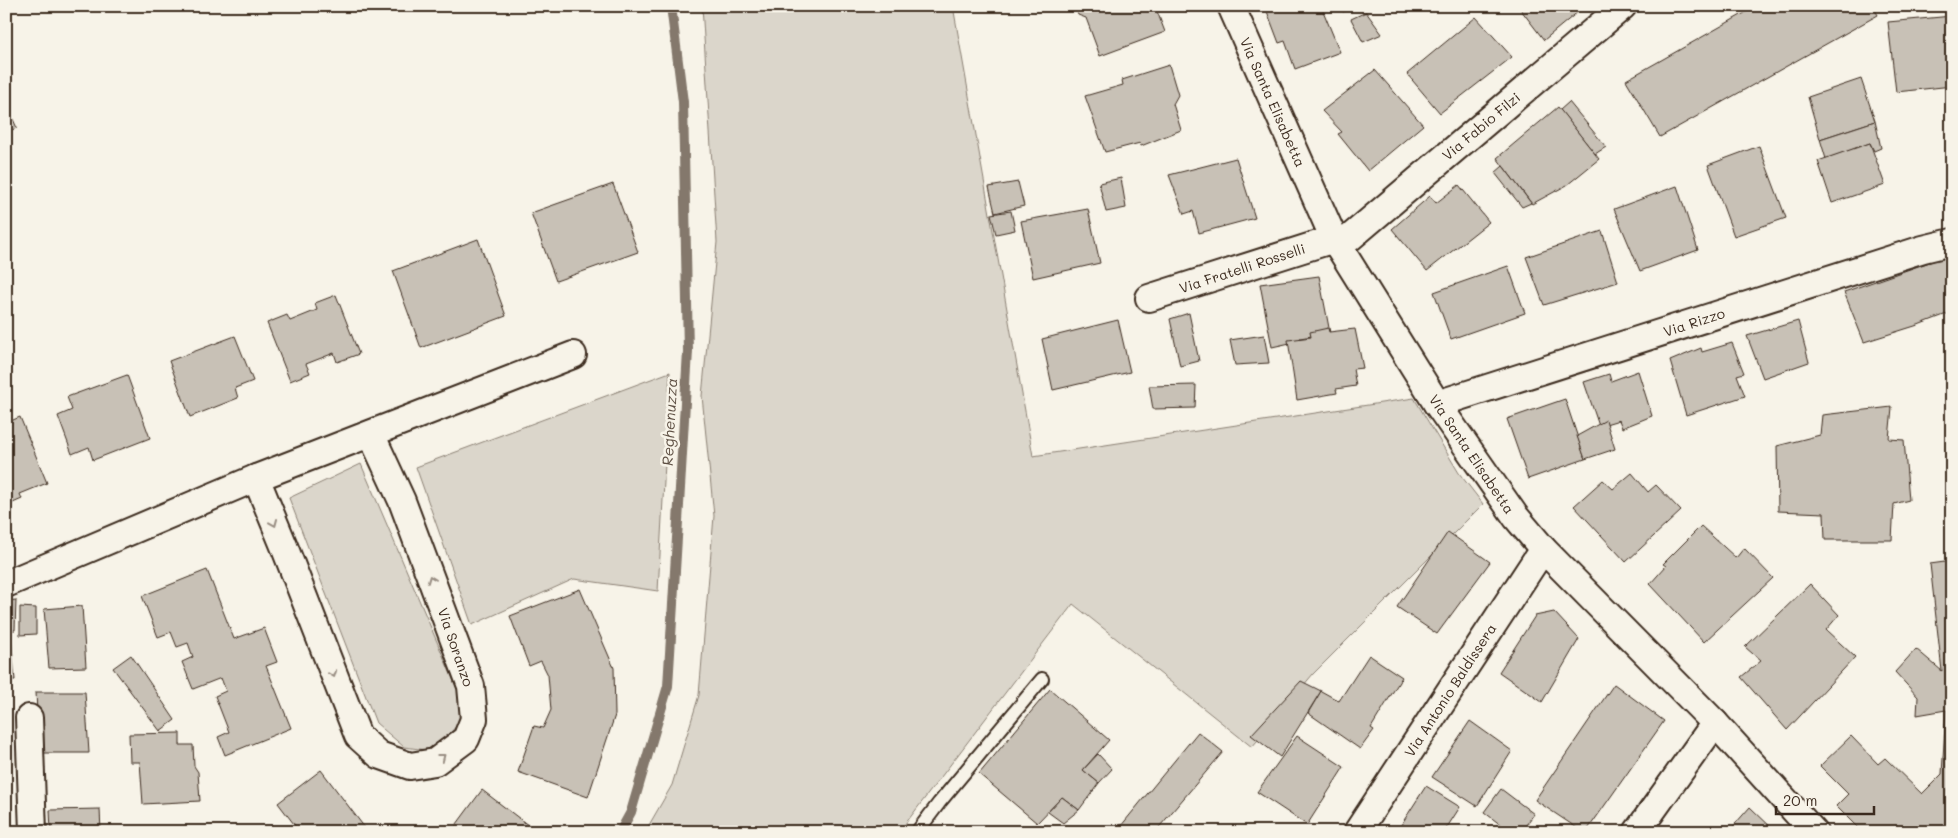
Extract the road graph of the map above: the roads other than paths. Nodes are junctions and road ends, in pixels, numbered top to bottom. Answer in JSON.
{"nodes":[{"id":1,"x":1231,"y":6,"type":"edge"},
{"id":2,"x":1623,"y":6,"type":"edge"},
{"id":3,"x":1952,"y":242,"type":"edge"},
{"id":4,"x":1336,"y":243,"type":"junction"},
{"id":5,"x":1149,"y":298,"type":"dead end"},
{"id":6,"x":573,"y":355,"type":"dead end"},
{"id":7,"x":1437,"y":404,"type":"junction"},
{"id":8,"x":371,"y":434,"type":"junction"},
{"id":9,"x":256,"y":478,"type":"junction"},
{"id":10,"x":1544,"y":549,"type":"junction"},
{"id":11,"x":6,"y":584,"type":"edge"},
{"id":12,"x":1042,"y":679,"type":"dead end"},
{"id":13,"x":28,"y":718,"type":"dead end"},
{"id":14,"x":1715,"y":723,"type":"junction"},
{"id":15,"x":33,"y":832,"type":"edge"},
{"id":16,"x":917,"y":832,"type":"edge"},
{"id":17,"x":1357,"y":832,"type":"edge"},
{"id":18,"x":1637,"y":832,"type":"edge"},
{"id":19,"x":1814,"y":832,"type":"edge"}],
"edges":[{"from":1,"to":4,"type":"street","name":"Via Santa Elisabetta"},
{"from":2,"to":4,"type":"street","name":"Via Fabio Filzi"},
{"from":3,"to":7,"type":"street","name":"Via Rizzo"},
{"from":4,"to":5,"type":"street","name":"Via Fratelli Rosselli"},
{"from":4,"to":7,"type":"street","name":"Via Santa Elisabetta"},
{"from":6,"to":8,"type":"street"},
{"from":7,"to":10,"type":"street","name":"Via Santa Elisabetta"},
{"from":8,"to":9,"type":"street"},
{"from":9,"to":8,"type":"street","name":"Via Soranzo","one_way":true},
{"from":9,"to":11,"type":"street"},
{"from":10,"to":14,"type":"street","name":"Via Santa Elisabetta"},
{"from":10,"to":17,"type":"street","name":"Via Antonio Baldissera"},
{"from":12,"to":16,"type":"lane"},
{"from":13,"to":15,"type":"street"},
{"from":14,"to":18,"type":"street"},
{"from":14,"to":19,"type":"street","name":"Via Santa Elisabetta"}]}
